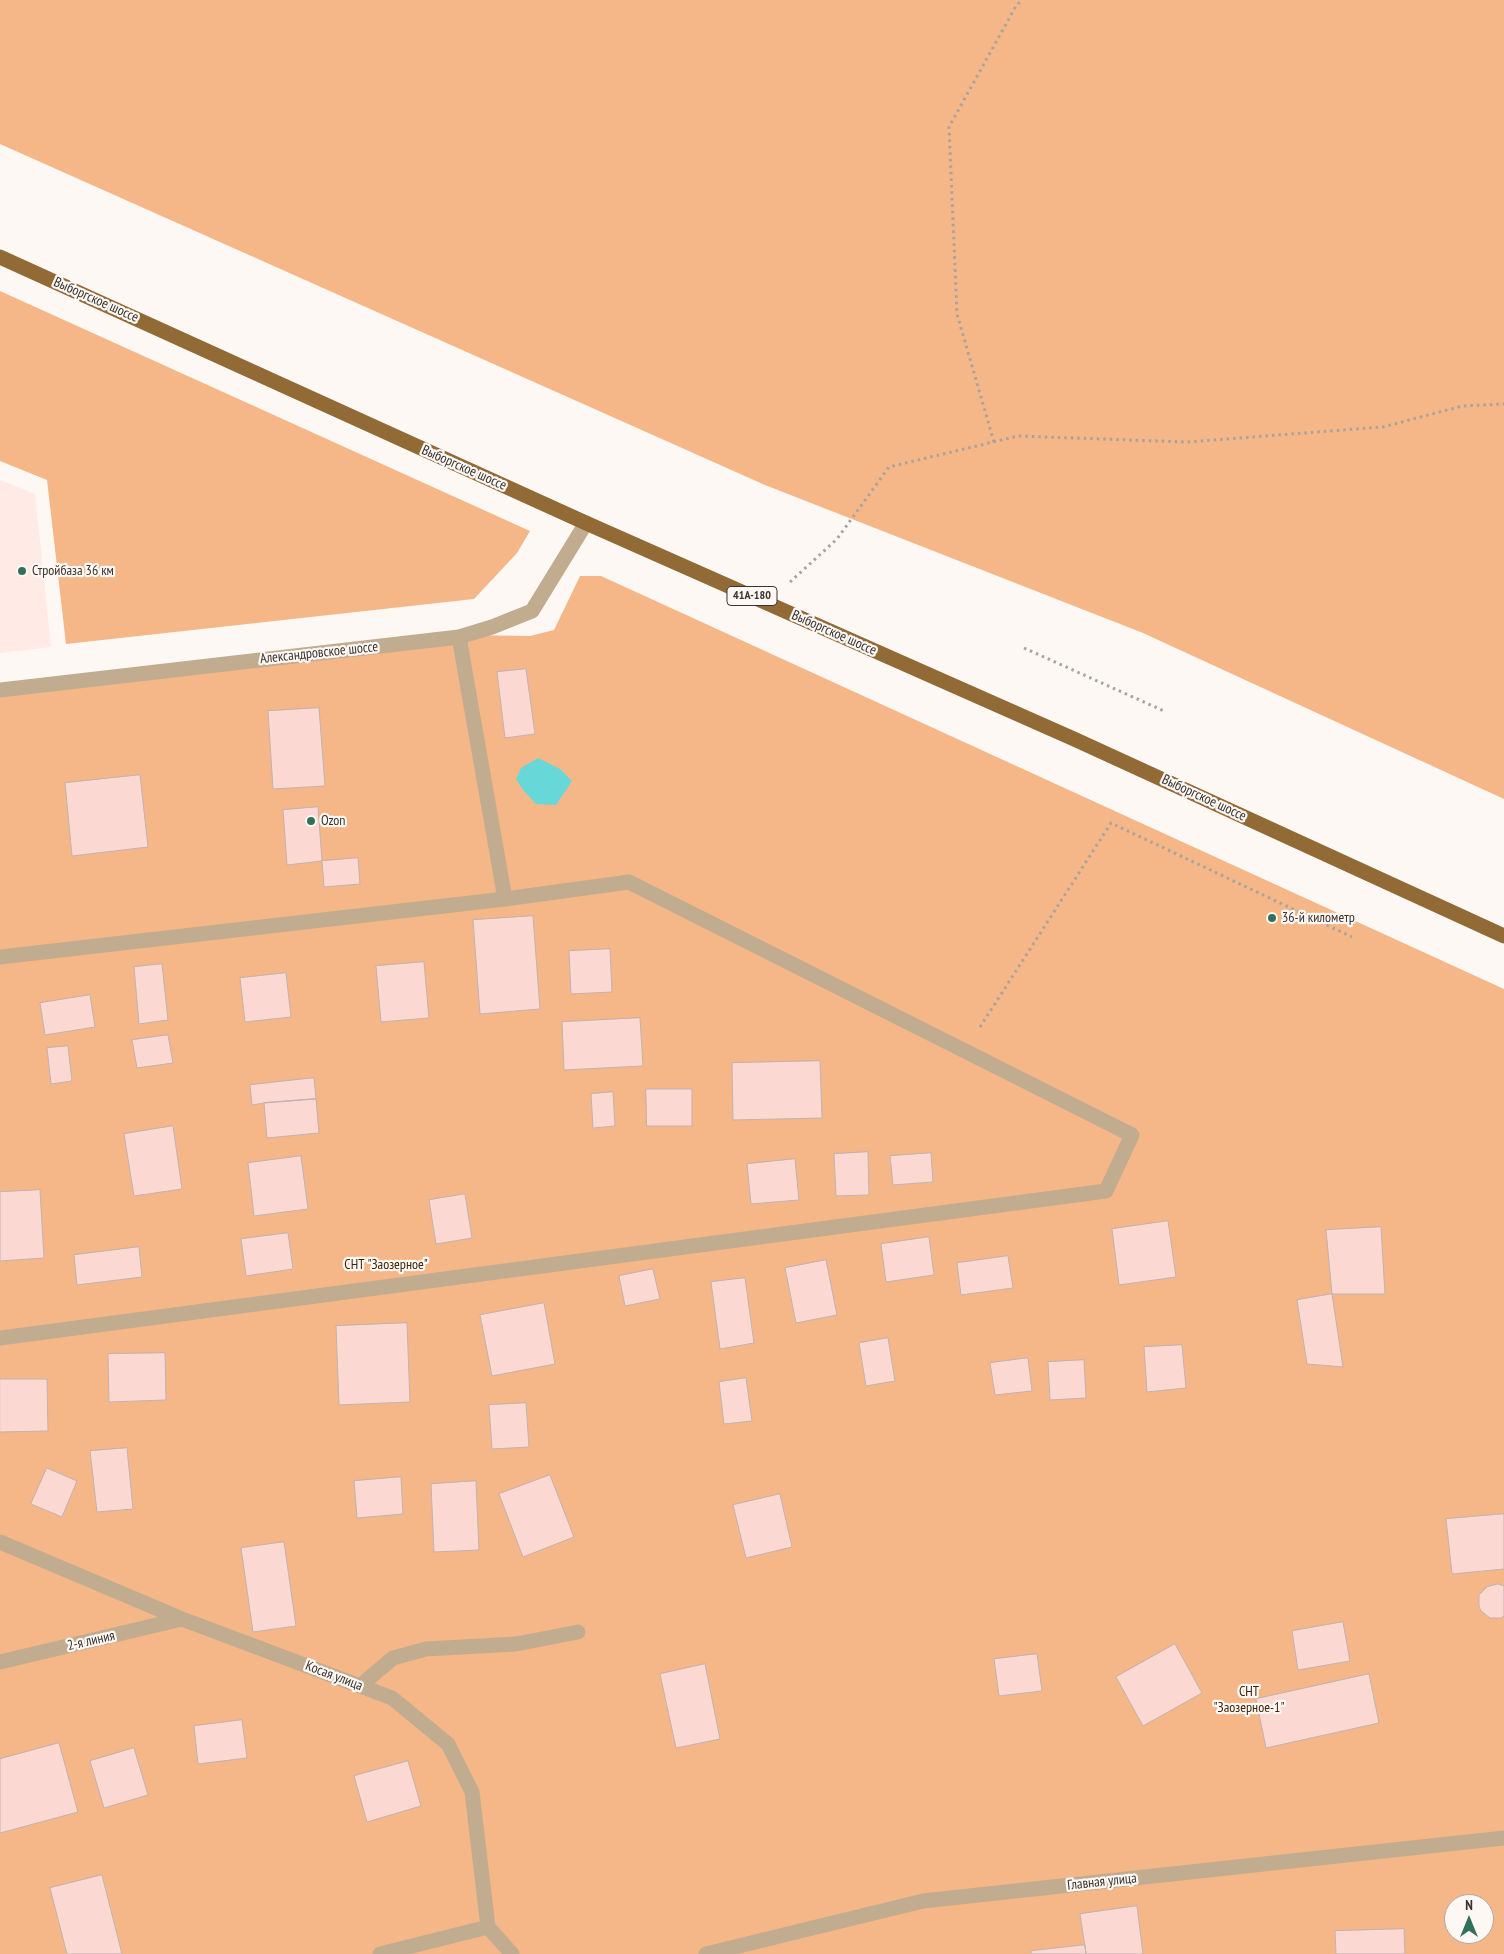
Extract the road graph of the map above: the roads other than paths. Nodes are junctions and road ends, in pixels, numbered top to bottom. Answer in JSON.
{"nodes":[{"id":1,"x":0,"y":257,"type":"edge"},
{"id":2,"x":586,"y":523,"type":"junction"},
{"id":3,"x":459,"y":637,"type":"junction"},
{"id":4,"x":0,"y":690,"type":"edge"},
{"id":5,"x":505,"y":899,"type":"junction"},
{"id":6,"x":1504,"y":936,"type":"edge"},
{"id":7,"x":0,"y":957,"type":"edge"},
{"id":8,"x":0,"y":1338,"type":"edge"},
{"id":9,"x":0,"y":1542,"type":"edge"},
{"id":10,"x":182,"y":1619,"type":"junction"},
{"id":11,"x":578,"y":1632,"type":"dead end"},
{"id":12,"x":0,"y":1662,"type":"edge"},
{"id":13,"x":360,"y":1686,"type":"junction"},
{"id":14,"x":1504,"y":1838,"type":"edge"},
{"id":15,"x":488,"y":1927,"type":"junction"},
{"id":16,"x":380,"y":1954,"type":"edge"},
{"id":17,"x":512,"y":1954,"type":"edge"},
{"id":18,"x":706,"y":1954,"type":"edge"}],
"edges":[{"from":1,"to":2,"type":"main road","name":"Выборгское шоссе","number":"41А-180"},
{"from":2,"to":3,"type":"street","name":"Александровское шоссе"},
{"from":2,"to":6,"type":"main road","name":"Выборгское шоссе","number":"41А-180"},
{"from":3,"to":4,"type":"street","name":"Александровское шоссе"},
{"from":3,"to":5,"type":"street"},
{"from":5,"to":7,"type":"street"},
{"from":5,"to":8,"type":"street"},
{"from":9,"to":10,"type":"street","name":"Косая улица"},
{"from":10,"to":12,"type":"street","name":"2-я линия"},
{"from":10,"to":13,"type":"street","name":"Косая улица"},
{"from":11,"to":13,"type":"street"},
{"from":13,"to":15,"type":"street","name":"Косая улица"},
{"from":14,"to":18,"type":"street","name":"Главная улица"},
{"from":15,"to":16,"type":"street"},
{"from":15,"to":17,"type":"street"}]}
